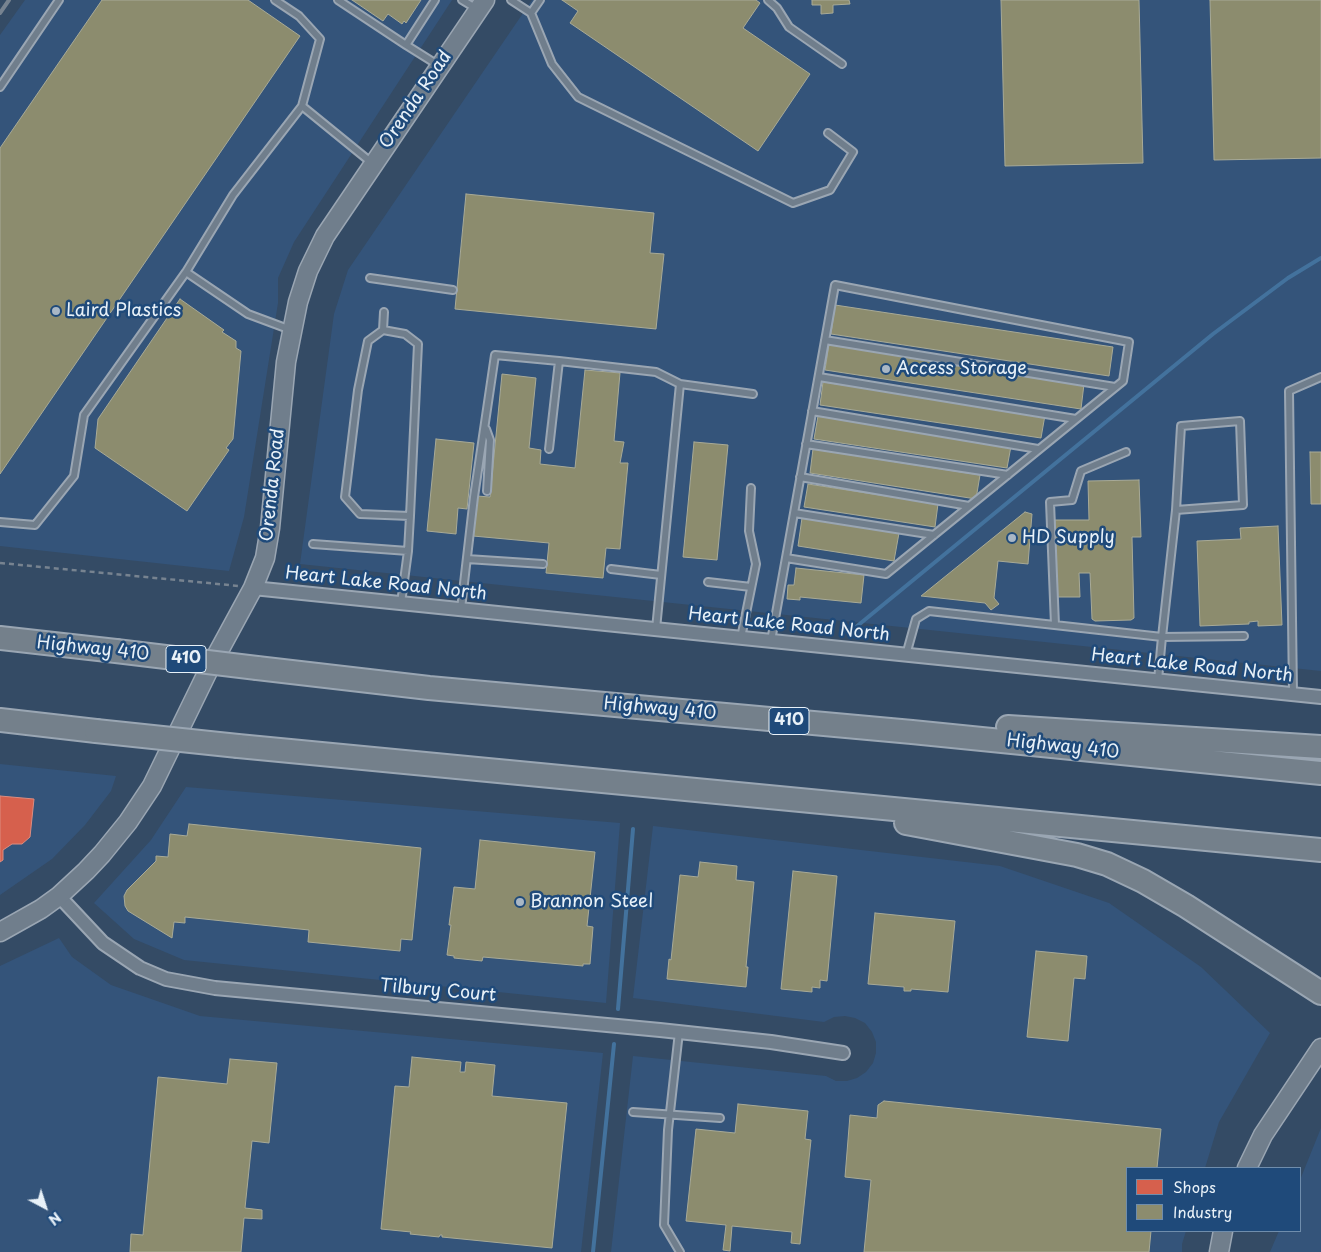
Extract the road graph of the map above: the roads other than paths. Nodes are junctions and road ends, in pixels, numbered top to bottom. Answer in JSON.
{"nodes":[{"id":1,"x":59,"y":0,"type":"edge"},
{"id":2,"x":275,"y":0,"type":"edge"},
{"id":3,"x":338,"y":0,"type":"edge"},
{"id":4,"x":434,"y":0,"type":"edge"},
{"id":5,"x":462,"y":0,"type":"edge"},
{"id":6,"x":511,"y":0,"type":"edge"},
{"id":7,"x":540,"y":0,"type":"edge"},
{"id":8,"x":768,"y":0,"type":"edge"},
{"id":9,"x":482,"y":5,"type":"edge"},
{"id":10,"x":531,"y":13,"type":"junction"},
{"id":11,"x":406,"y":45,"type":"junction"},
{"id":12,"x":842,"y":64,"type":"dead end"},
{"id":13,"x":439,"y":66,"type":"junction"},
{"id":14,"x":0,"y":87,"type":"edge"},
{"id":15,"x":302,"y":106,"type":"junction"},
{"id":16,"x":828,"y":132,"type":"dead end"},
{"id":17,"x":373,"y":164,"type":"junction"},
{"id":18,"x":186,"y":272,"type":"junction"},
{"id":19,"x":370,"y":278,"type":"dead end"},
{"id":20,"x":453,"y":290,"type":"dead end"},
{"id":21,"x":384,"y":312,"type":"dead end"},
{"id":22,"x":383,"y":330,"type":"junction"},
{"id":23,"x":292,"y":331,"type":"junction"},
{"id":24,"x":825,"y":340,"type":"junction"},
{"id":25,"x":559,"y":361,"type":"junction"},
{"id":26,"x":819,"y":377,"type":"junction"},
{"id":27,"x":1321,"y":377,"type":"edge"},
{"id":28,"x":680,"y":384,"type":"junction"},
{"id":29,"x":1115,"y":387,"type":"junction"},
{"id":30,"x":753,"y":394,"type":"dead end"},
{"id":31,"x":812,"y":411,"type":"junction"},
{"id":32,"x":1076,"y":419,"type":"junction"},
{"id":33,"x":485,"y":428,"type":"junction"},
{"id":34,"x":806,"y":444,"type":"junction"},
{"id":35,"x":549,"y":450,"type":"dead end"},
{"id":36,"x":1038,"y":450,"type":"junction"},
{"id":37,"x":1126,"y":452,"type":"dead end"},
{"id":38,"x":1008,"y":474,"type":"junction"},
{"id":39,"x":800,"y":477,"type":"junction"},
{"id":40,"x":751,"y":488,"type":"dead end"},
{"id":41,"x":487,"y":491,"type":"dead end"},
{"id":42,"x":969,"y":506,"type":"junction"},
{"id":43,"x":1176,"y":510,"type":"junction"},
{"id":44,"x":794,"y":512,"type":"junction"},
{"id":45,"x":410,"y":516,"type":"junction"},
{"id":46,"x":0,"y":522,"type":"edge"},
{"id":47,"x":934,"y":534,"type":"junction"},
{"id":48,"x":313,"y":544,"type":"dead end"},
{"id":49,"x":408,"y":552,"type":"junction"},
{"id":50,"x":786,"y":558,"type":"junction"},
{"id":51,"x":467,"y":559,"type":"junction"},
{"id":52,"x":543,"y":564,"type":"dead end"},
{"id":53,"x":611,"y":569,"type":"dead end"},
{"id":54,"x":661,"y":575,"type":"junction"},
{"id":55,"x":708,"y":582,"type":"dead end"},
{"id":56,"x":751,"y":587,"type":"junction"},
{"id":57,"x":253,"y":588,"type":"junction"},
{"id":58,"x":401,"y":603,"type":"junction"},
{"id":59,"x":461,"y":609,"type":"junction"},
{"id":60,"x":1055,"y":625,"type":"junction"},
{"id":61,"x":656,"y":629,"type":"junction"},
{"id":62,"x":1244,"y":636,"type":"dead end"},
{"id":63,"x":1162,"y":637,"type":"junction"},
{"id":64,"x":0,"y":638,"type":"edge"},
{"id":65,"x":741,"y":638,"type":"junction"},
{"id":66,"x":770,"y":641,"type":"junction"},
{"id":67,"x":906,"y":655,"type":"junction"},
{"id":68,"x":1158,"y":680,"type":"junction"},
{"id":69,"x":1293,"y":694,"type":"junction"},
{"id":70,"x":1321,"y":697,"type":"edge"},
{"id":71,"x":0,"y":720,"type":"edge"},
{"id":72,"x":912,"y":732,"type":"junction"},
{"id":73,"x":1321,"y":747,"type":"edge"},
{"id":74,"x":1321,"y":773,"type":"edge"},
{"id":75,"x":837,"y":804,"type":"junction"},
{"id":76,"x":1321,"y":850,"type":"edge"},
{"id":77,"x":59,"y":896,"type":"junction"},
{"id":78,"x":0,"y":932,"type":"edge"},
{"id":79,"x":1321,"y":993,"type":"edge"},
{"id":80,"x":679,"y":1032,"type":"junction"},
{"id":81,"x":1321,"y":1048,"type":"edge"},
{"id":82,"x":844,"y":1053,"type":"dead end"},
{"id":83,"x":632,"y":1112,"type":"dead end"},
{"id":84,"x":670,"y":1116,"type":"junction"},
{"id":85,"x":720,"y":1118,"type":"dead end"},
{"id":86,"x":1247,"y":1167,"type":"edge"},
{"id":87,"x":1223,"y":1232,"type":"edge"},
{"id":88,"x":680,"y":1252,"type":"edge"},
{"id":89,"x":1219,"y":1252,"type":"edge"}],
"edges":[{"from":1,"to":14,"type":"lane"},
{"from":2,"to":15,"type":"lane"},
{"from":3,"to":11,"type":"lane"},
{"from":4,"to":11,"type":"lane"},
{"from":5,"to":9,"type":"lane"},
{"from":6,"to":10,"type":"lane"},
{"from":7,"to":10,"type":"lane"},
{"from":8,"to":12,"type":"lane"},
{"from":9,"to":13,"type":"street","name":"Orenda Road"},
{"from":10,"to":16,"type":"lane"},
{"from":11,"to":13,"type":"lane"},
{"from":13,"to":17,"type":"street","name":"Orenda Road"},
{"from":15,"to":17,"type":"lane"},
{"from":15,"to":18,"type":"lane"},
{"from":17,"to":23,"type":"street","name":"Orenda Road"},
{"from":18,"to":23,"type":"lane"},
{"from":18,"to":46,"type":"lane"},
{"from":19,"to":20,"type":"lane"},
{"from":21,"to":22,"type":"lane"},
{"from":22,"to":45,"type":"lane"},
{"from":22,"to":45,"type":"lane"},
{"from":23,"to":57,"type":"street","name":"Orenda Road"},
{"from":24,"to":26,"type":"lane"},
{"from":24,"to":29,"type":"lane"},
{"from":24,"to":29,"type":"lane"},
{"from":25,"to":28,"type":"lane"},
{"from":25,"to":33,"type":"lane"},
{"from":25,"to":35,"type":"lane"},
{"from":26,"to":31,"type":"lane"},
{"from":26,"to":32,"type":"lane"},
{"from":27,"to":69,"type":"lane"},
{"from":28,"to":30,"type":"lane"},
{"from":28,"to":54,"type":"lane"},
{"from":29,"to":32,"type":"lane"},
{"from":31,"to":34,"type":"lane"},
{"from":31,"to":36,"type":"lane"},
{"from":32,"to":36,"type":"lane"},
{"from":33,"to":41,"type":"lane"},
{"from":33,"to":51,"type":"lane"},
{"from":34,"to":38,"type":"lane"},
{"from":34,"to":39,"type":"lane"},
{"from":36,"to":38,"type":"lane"},
{"from":37,"to":60,"type":"lane"},
{"from":38,"to":42,"type":"lane"},
{"from":39,"to":42,"type":"lane"},
{"from":39,"to":44,"type":"lane"},
{"from":40,"to":56,"type":"lane"},
{"from":42,"to":47,"type":"lane"},
{"from":43,"to":43,"type":"lane"},
{"from":43,"to":63,"type":"lane"},
{"from":44,"to":47,"type":"lane"},
{"from":44,"to":50,"type":"lane"},
{"from":45,"to":49,"type":"lane"},
{"from":47,"to":50,"type":"lane"},
{"from":48,"to":49,"type":"lane"},
{"from":49,"to":58,"type":"lane"},
{"from":50,"to":66,"type":"lane"},
{"from":51,"to":52,"type":"lane"},
{"from":51,"to":59,"type":"lane"},
{"from":53,"to":54,"type":"lane"},
{"from":54,"to":61,"type":"lane"},
{"from":55,"to":56,"type":"lane"},
{"from":56,"to":65,"type":"lane"},
{"from":57,"to":58,"type":"street","name":"Heart Lake Road North"},
{"from":57,"to":77,"type":"street","name":"Orenda Road"},
{"from":58,"to":59,"type":"street","name":"Heart Lake Road North"},
{"from":59,"to":61,"type":"street","name":"Heart Lake Road North"},
{"from":60,"to":63,"type":"lane"},
{"from":60,"to":67,"type":"lane"},
{"from":61,"to":65,"type":"street","name":"Heart Lake Road North"},
{"from":62,"to":63,"type":"lane"},
{"from":63,"to":68,"type":"lane"},
{"from":64,"to":72,"type":"highway","name":"Highway 410","number":"410","bridge":true},
{"from":65,"to":66,"type":"street","name":"Heart Lake Road North"},
{"from":66,"to":67,"type":"street","name":"Heart Lake Road North"},
{"from":67,"to":68,"type":"street","name":"Heart Lake Road North"},
{"from":68,"to":69,"type":"street","name":"Heart Lake Road North"},
{"from":69,"to":70,"type":"street","name":"Heart Lake Road North"},
{"from":71,"to":75,"type":"highway","bridge":true},
{"from":72,"to":73,"type":"highway"},
{"from":72,"to":74,"type":"highway","name":"Highway 410","number":"410"},
{"from":75,"to":76,"type":"highway"},
{"from":75,"to":79,"type":"highway"},
{"from":77,"to":78,"type":"street","name":"Orenda Road"},
{"from":77,"to":80,"type":"street","name":"Tilbury Court"},
{"from":80,"to":82,"type":"street","name":"Tilbury Court"},
{"from":80,"to":84,"type":"lane"},
{"from":81,"to":86,"type":"street"},
{"from":83,"to":84,"type":"lane"},
{"from":84,"to":85,"type":"lane"},
{"from":84,"to":88,"type":"lane"},
{"from":87,"to":89,"type":"street"}]}
